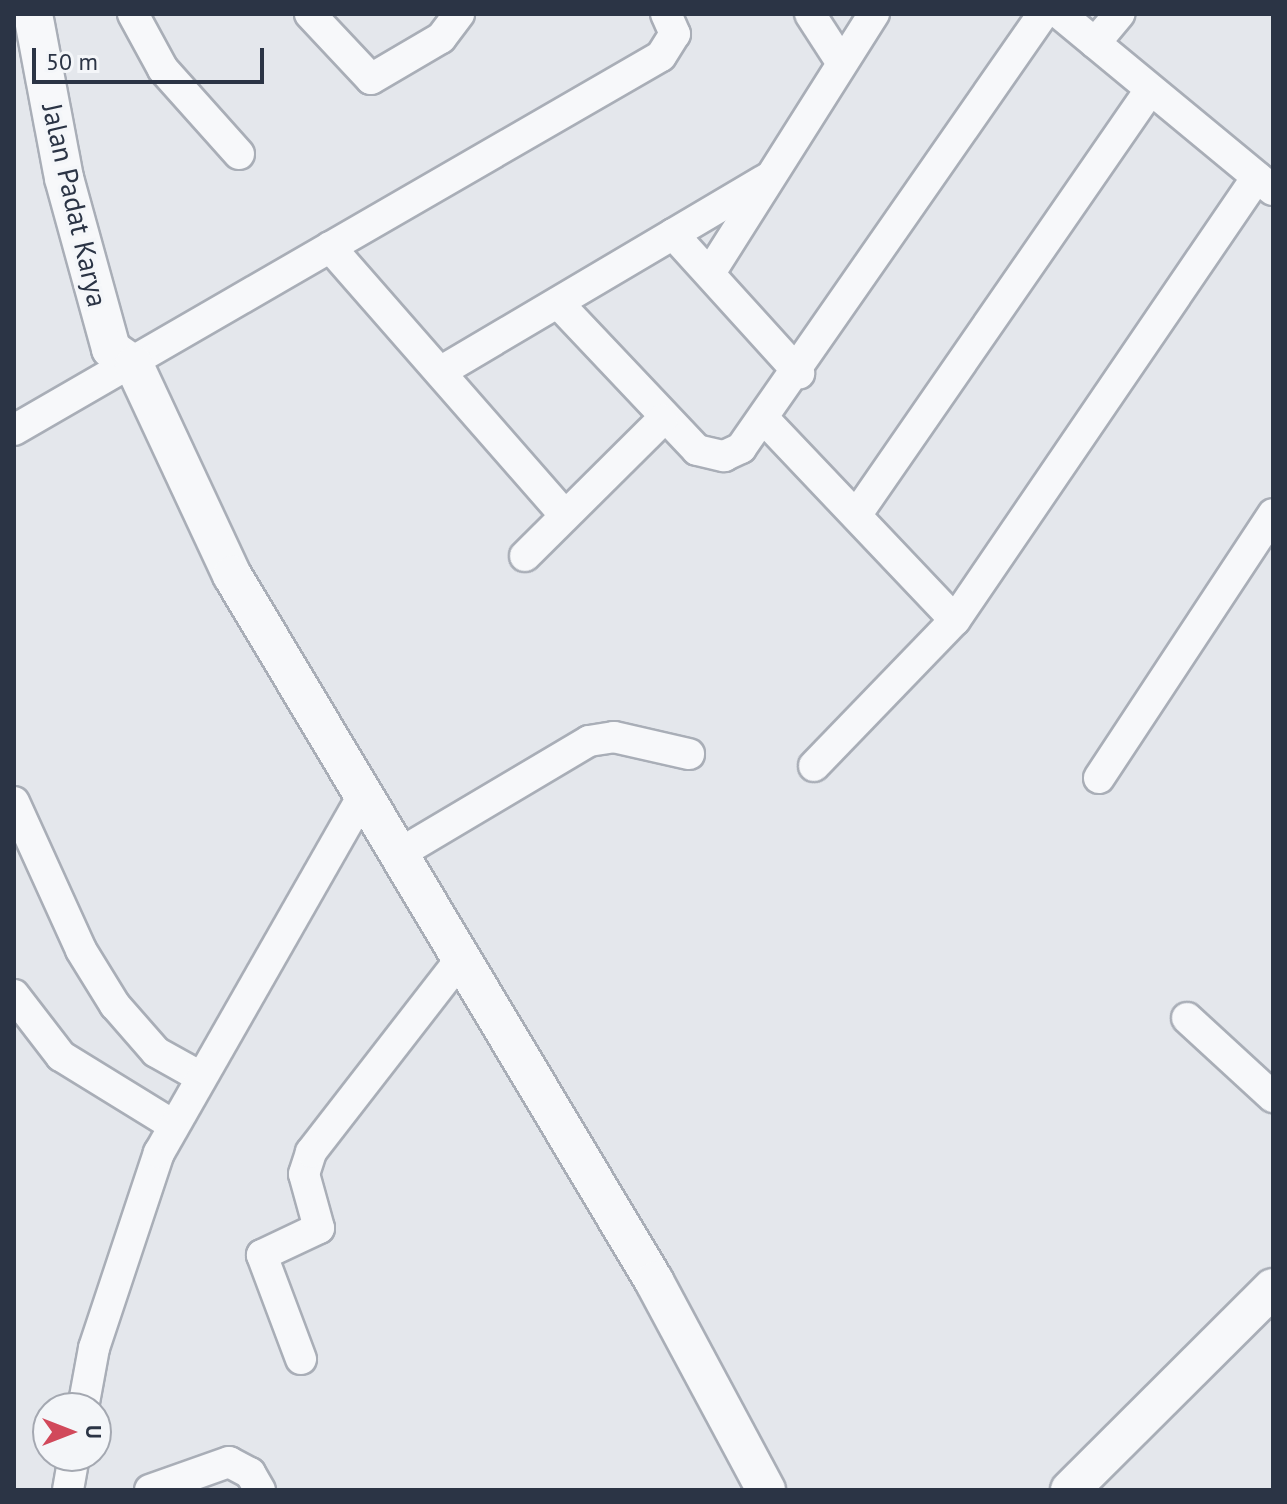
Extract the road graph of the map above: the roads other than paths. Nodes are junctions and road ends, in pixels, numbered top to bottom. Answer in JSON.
{"nodes":[{"id":1,"x":33,"y":14,"type":"edge"},
{"id":2,"x":133,"y":14,"type":"edge"},
{"id":3,"x":310,"y":14,"type":"edge"},
{"id":4,"x":459,"y":14,"type":"edge"},
{"id":5,"x":666,"y":14,"type":"edge"},
{"id":6,"x":810,"y":14,"type":"edge"},
{"id":7,"x":874,"y":14,"type":"edge"},
{"id":8,"x":1043,"y":14,"type":"edge"},
{"id":9,"x":1060,"y":14,"type":"edge"},
{"id":10,"x":1119,"y":14,"type":"edge"},
{"id":11,"x":1095,"y":43,"type":"junction"},
{"id":12,"x":841,"y":62,"type":"junction"},
{"id":13,"x":1150,"y":90,"type":"junction"},
{"id":14,"x":239,"y":154,"type":"dead end"},
{"id":15,"x":770,"y":177,"type":"junction"},
{"id":16,"x":1265,"y":184,"type":"edge"},
{"id":17,"x":673,"y":234,"type":"junction"},
{"id":18,"x":330,"y":247,"type":"junction"},
{"id":19,"x":710,"y":273,"type":"junction"},
{"id":20,"x":558,"y":303,"type":"junction"},
{"id":21,"x":122,"y":357,"type":"junction"},
{"id":22,"x":440,"y":372,"type":"junction"},
{"id":23,"x":799,"y":373,"type":"junction"},
{"id":24,"x":663,"y":419,"type":"junction"},
{"id":25,"x":766,"y":421,"type":"junction"},
{"id":26,"x":14,"y":430,"type":"edge"},
{"id":27,"x":857,"y":514,"type":"junction"},
{"id":28,"x":1273,"y":514,"type":"edge"},
{"id":29,"x":565,"y":515,"type":"junction"},
{"id":30,"x":525,"y":556,"type":"dead end"},
{"id":31,"x":955,"y":620,"type":"junction"},
{"id":32,"x":689,"y":754,"type":"dead end"},
{"id":33,"x":814,"y":766,"type":"dead end"},
{"id":34,"x":1099,"y":778,"type":"dead end"},
{"id":35,"x":361,"y":799,"type":"junction"},
{"id":36,"x":14,"y":802,"type":"edge"},
{"id":37,"x":397,"y":855,"type":"junction"},
{"id":38,"x":460,"y":960,"type":"junction"},
{"id":39,"x":14,"y":995,"type":"edge"},
{"id":40,"x":1187,"y":1018,"type":"dead end"},
{"id":41,"x":199,"y":1076,"type":"junction"},
{"id":42,"x":1273,"y":1097,"type":"edge"},
{"id":43,"x":173,"y":1125,"type":"junction"},
{"id":44,"x":1273,"y":1288,"type":"edge"},
{"id":45,"x":301,"y":1359,"type":"dead end"},
{"id":46,"x":87,"y":1392,"type":"edge"},
{"id":47,"x":150,"y":1490,"type":"edge"},
{"id":48,"x":260,"y":1490,"type":"edge"},
{"id":49,"x":766,"y":1490,"type":"edge"},
{"id":50,"x":1070,"y":1490,"type":"edge"}],
"edges":[{"from":1,"to":21,"type":"street","name":"Jalan Padat Karya"},
{"from":2,"to":14,"type":"street"},
{"from":3,"to":4,"type":"street"},
{"from":5,"to":18,"type":"street"},
{"from":6,"to":12,"type":"street"},
{"from":7,"to":12,"type":"street"},
{"from":8,"to":23,"type":"street"},
{"from":9,"to":11,"type":"street"},
{"from":10,"to":11,"type":"street"},
{"from":11,"to":13,"type":"street"},
{"from":12,"to":15,"type":"street"},
{"from":13,"to":16,"type":"street"},
{"from":13,"to":27,"type":"street"},
{"from":15,"to":17,"type":"street"},
{"from":15,"to":19,"type":"street"},
{"from":16,"to":31,"type":"street"},
{"from":17,"to":19,"type":"street"},
{"from":17,"to":20,"type":"street"},
{"from":18,"to":21,"type":"street"},
{"from":18,"to":22,"type":"street"},
{"from":19,"to":23,"type":"street"},
{"from":20,"to":22,"type":"street"},
{"from":20,"to":24,"type":"street"},
{"from":21,"to":26,"type":"street"},
{"from":21,"to":35,"type":"street","name":"Jalan Padat Karya"},
{"from":22,"to":29,"type":"street"},
{"from":23,"to":25,"type":"street"},
{"from":24,"to":25,"type":"street"},
{"from":24,"to":29,"type":"street"},
{"from":25,"to":27,"type":"street"},
{"from":27,"to":31,"type":"street"},
{"from":28,"to":34,"type":"street"},
{"from":29,"to":30,"type":"street"},
{"from":31,"to":33,"type":"street"},
{"from":32,"to":37,"type":"street"},
{"from":35,"to":37,"type":"street","name":"Jalan Padat Karya"},
{"from":35,"to":41,"type":"street"},
{"from":36,"to":41,"type":"street"},
{"from":37,"to":38,"type":"street","name":"Jalan Padat Karya"},
{"from":38,"to":45,"type":"street"},
{"from":38,"to":49,"type":"street","name":"Jalan Padat Karya"},
{"from":39,"to":43,"type":"street"},
{"from":40,"to":42,"type":"street"},
{"from":41,"to":43,"type":"street"},
{"from":43,"to":46,"type":"street"},
{"from":44,"to":50,"type":"street"},
{"from":47,"to":48,"type":"street"}]}
